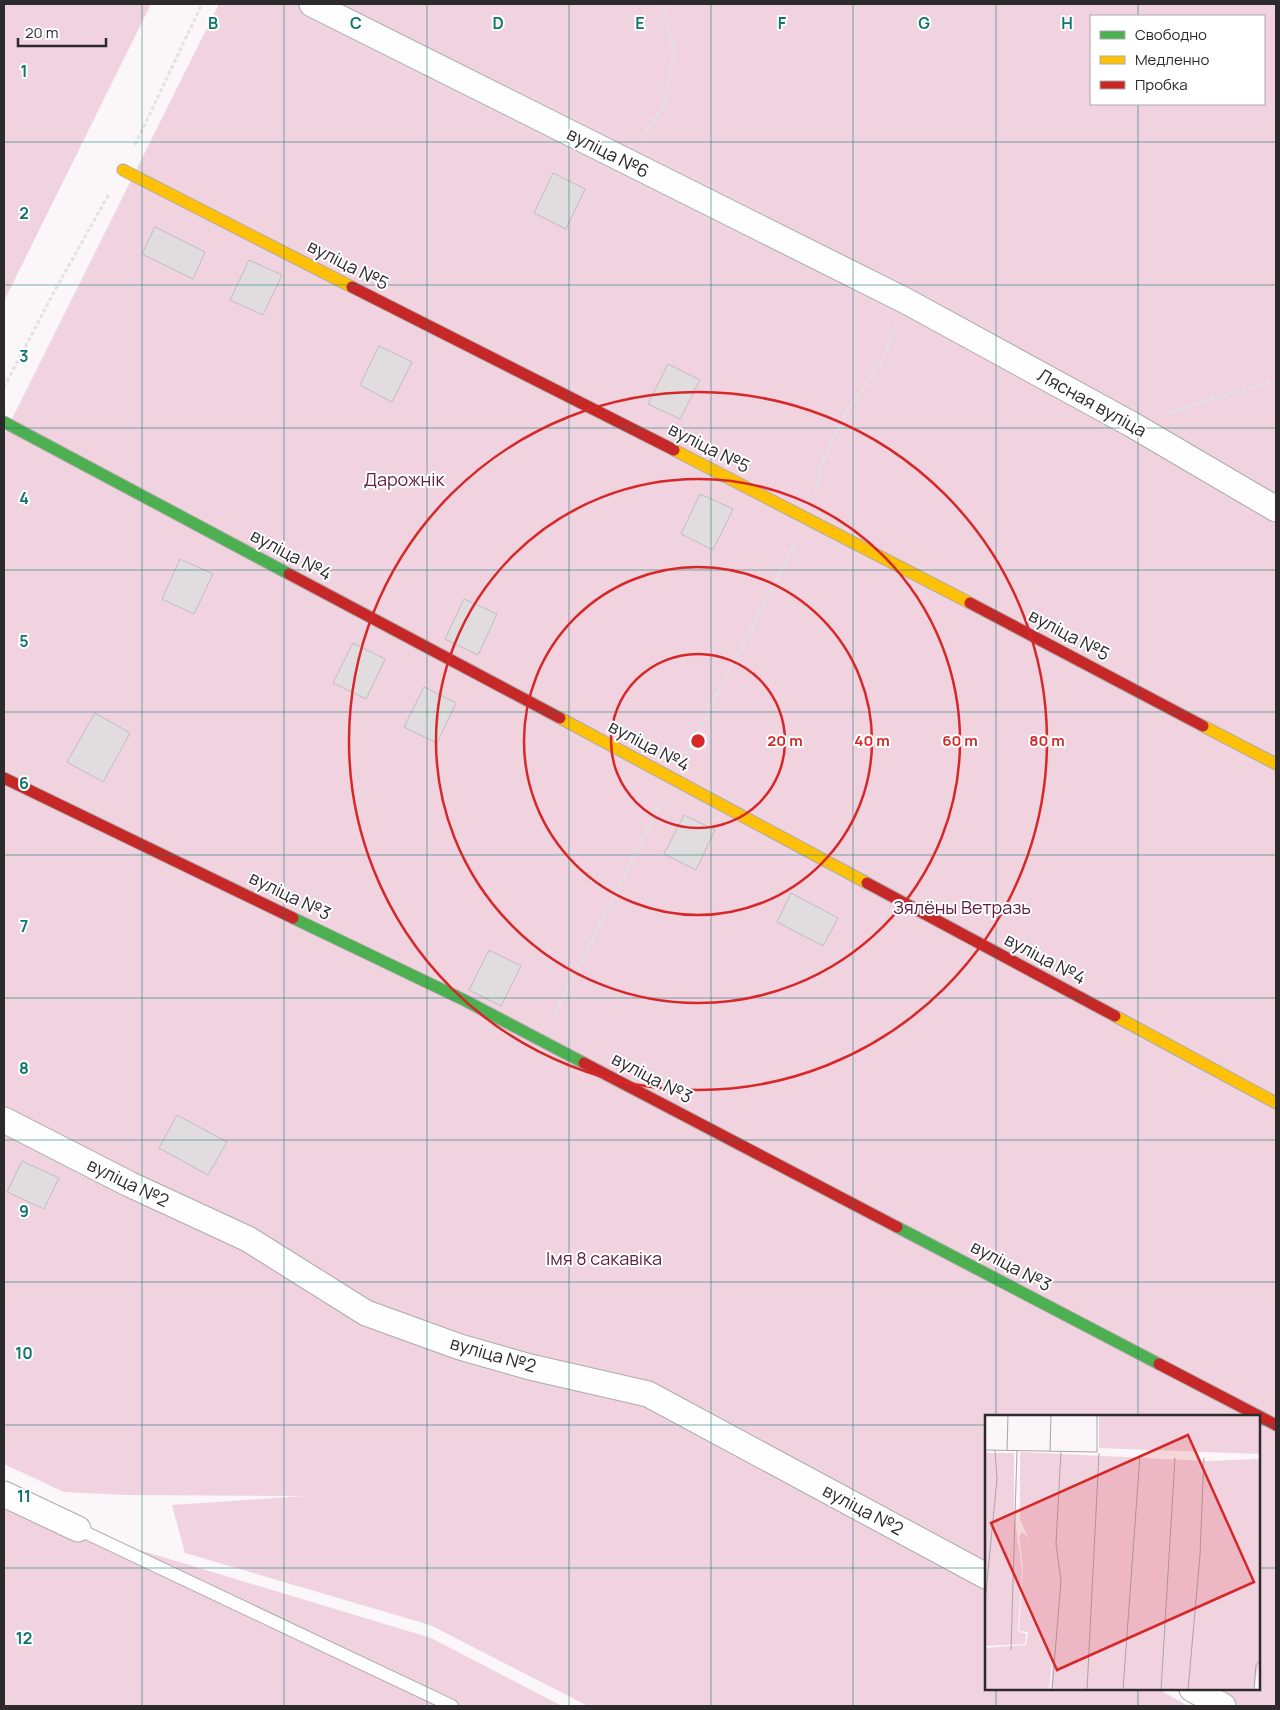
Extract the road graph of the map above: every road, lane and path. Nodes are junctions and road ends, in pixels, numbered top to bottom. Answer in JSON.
{"nodes":[{"id":1,"x":202,"y":4,"type":"edge"},
{"id":2,"x":312,"y":4,"type":"edge"},
{"id":3,"x":663,"y":4,"type":"edge"},
{"id":4,"x":626,"y":162,"type":"junction"},
{"id":5,"x":123,"y":170,"type":"junction"},
{"id":6,"x":906,"y":301,"type":"junction"},
{"id":7,"x":1276,"y":380,"type":"edge"},
{"id":8,"x":4,"y":387,"type":"edge"},
{"id":9,"x":4,"y":422,"type":"edge"},
{"id":10,"x":1130,"y":424,"type":"junction"},
{"id":11,"x":1276,"y":509,"type":"edge"},
{"id":12,"x":808,"y":518,"type":"junction"},
{"id":13,"x":1276,"y":764,"type":"edge"},
{"id":14,"x":4,"y":778,"type":"edge"},
{"id":15,"x":674,"y":779,"type":"junction"},
{"id":16,"x":541,"y":1040,"type":"junction"},
{"id":17,"x":1276,"y":1103,"type":"edge"},
{"id":18,"x":4,"y":1120,"type":"edge"},
{"id":19,"x":1257,"y":1415,"type":"edge"},
{"id":20,"x":1260,"y":1417,"type":"edge"},
{"id":21,"x":1276,"y":1425,"type":"edge"},
{"id":22,"x":4,"y":1494,"type":"edge"},
{"id":23,"x":78,"y":1529,"type":"joint"},
{"id":24,"x":985,"y":1575,"type":"edge"},
{"id":25,"x":1194,"y":1690,"type":"edge"},
{"id":26,"x":452,"y":1706,"type":"edge"},
{"id":27,"x":1223,"y":1706,"type":"edge"}],
"edges":[{"from":1,"to":5,"type":"path"},
{"from":2,"to":4,"type":"street","name":"вуліца №6"},
{"from":3,"to":4,"type":"path"},
{"from":4,"to":6,"type":"street","name":"вуліца №6"},
{"from":5,"to":8,"type":"path"},
{"from":5,"to":12,"type":"street","name":"вуліца №5"},
{"from":6,"to":10,"type":"street","name":"Лясная вуліца"},
{"from":6,"to":12,"type":"path"},
{"from":7,"to":10,"type":"path"},
{"from":9,"to":15,"type":"street","name":"вуліца №4"},
{"from":10,"to":11,"type":"street","name":"Лясная вуліца"},
{"from":12,"to":13,"type":"street","name":"вуліца №5"},
{"from":12,"to":15,"type":"path"},
{"from":14,"to":16,"type":"street","name":"вуліца №3"},
{"from":15,"to":16,"type":"path"},
{"from":15,"to":17,"type":"street","name":"вуліца №4"},
{"from":16,"to":19,"type":"street","name":"вуліца №3"},
{"from":18,"to":24,"type":"street","name":"вуліца №2"},
{"from":20,"to":21,"type":"street","name":"вуліца №3"},
{"from":22,"to":23,"type":"street"},
{"from":23,"to":26,"type":"lane"},
{"from":25,"to":27,"type":"street"}]}
